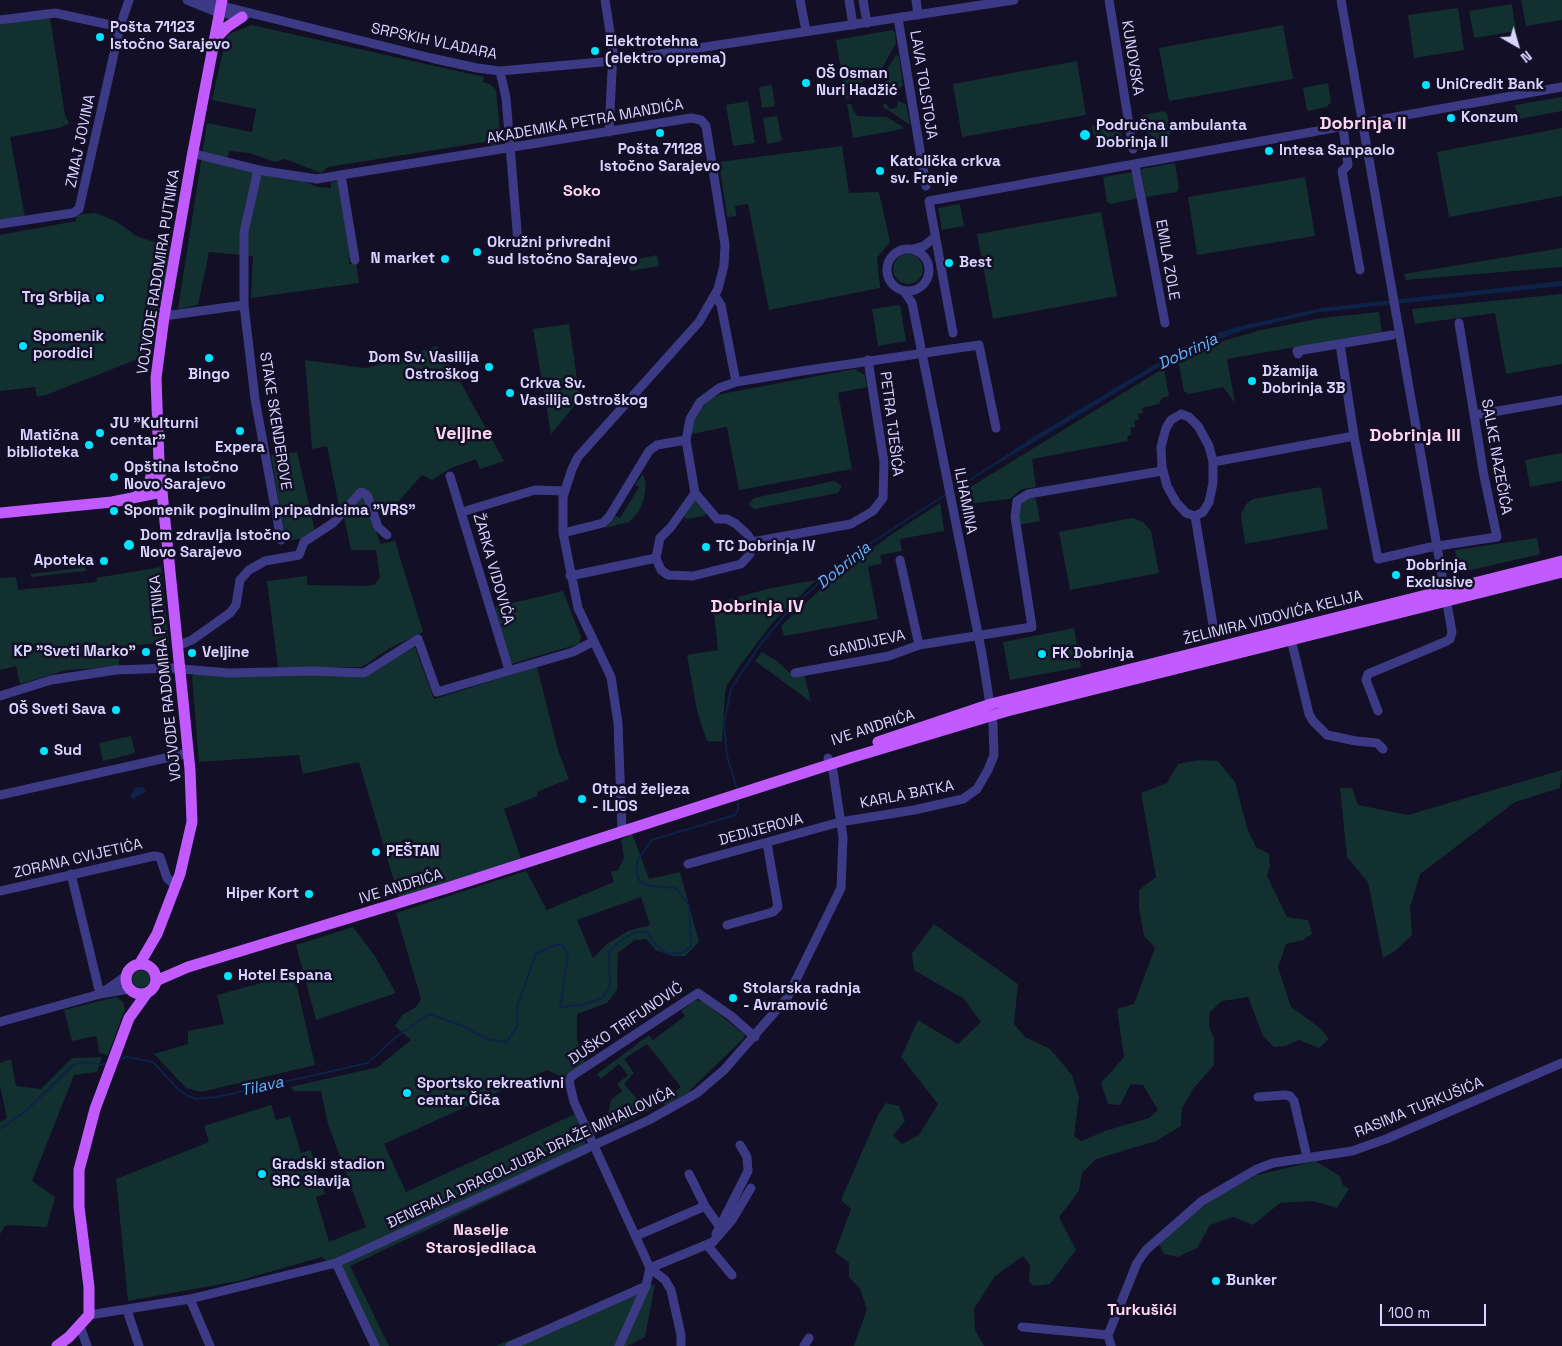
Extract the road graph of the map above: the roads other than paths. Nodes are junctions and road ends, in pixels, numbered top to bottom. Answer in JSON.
{"nodes":[{"id":1,"x":128,"y":0,"type":"edge"},
{"id":2,"x":187,"y":0,"type":"edge"},
{"id":3,"x":198,"y":0,"type":"edge"},
{"id":4,"x":605,"y":0,"type":"edge"},
{"id":5,"x":800,"y":0,"type":"edge"},
{"id":6,"x":849,"y":0,"type":"edge"},
{"id":7,"x":863,"y":0,"type":"edge"},
{"id":8,"x":916,"y":0,"type":"edge"},
{"id":9,"x":1014,"y":0,"type":"edge"},
{"id":10,"x":1109,"y":0,"type":"edge"},
{"id":11,"x":1341,"y":0,"type":"edge"},
{"id":12,"x":221,"y":6,"type":"edge"},
{"id":13,"x":258,"y":14,"type":"junction"},
{"id":14,"x":918,"y":15,"type":"junction"},
{"id":15,"x":242,"y":17,"type":"junction"},
{"id":16,"x":898,"y":18,"type":"junction"},
{"id":17,"x":0,"y":20,"type":"edge"},
{"id":18,"x":867,"y":23,"type":"junction"},
{"id":19,"x":853,"y":25,"type":"junction"},
{"id":20,"x":120,"y":27,"type":"junction"},
{"id":21,"x":806,"y":31,"type":"junction"},
{"id":22,"x":212,"y":44,"type":"junction"},
{"id":23,"x":613,"y":62,"type":"junction"},
{"id":24,"x":500,"y":71,"type":"junction"},
{"id":25,"x":1562,"y":87,"type":"edge"},
{"id":26,"x":1363,"y":124,"type":"junction"},
{"id":27,"x":1343,"y":127,"type":"junction"},
{"id":28,"x":609,"y":132,"type":"junction"},
{"id":29,"x":509,"y":149,"type":"junction"},
{"id":30,"x":1133,"y":149,"type":"dead end"},
{"id":31,"x":200,"y":155,"type":"dead end"},
{"id":32,"x":1135,"y":165,"type":"junction"},
{"id":33,"x":258,"y":170,"type":"junction"},
{"id":34,"x":341,"y":175,"type":"junction"},
{"id":35,"x":926,"y":186,"type":"dead end"},
{"id":36,"x":0,"y":224,"type":"edge"},
{"id":37,"x":933,"y":239,"type":"junction"},
{"id":38,"x":518,"y":242,"type":"dead end"},
{"id":39,"x":913,"y":249,"type":"junction"},
{"id":40,"x":926,"y":259,"type":"junction"},
{"id":41,"x":355,"y":260,"type":"dead end"},
{"id":42,"x":1360,"y":270,"type":"dead end"},
{"id":43,"x":916,"y":289,"type":"junction"},
{"id":44,"x":904,"y":291,"type":"junction"},
{"id":45,"x":715,"y":296,"type":"junction"},
{"id":46,"x":912,"y":302,"type":"junction"},
{"id":47,"x":244,"y":305,"type":"junction"},
{"id":48,"x":164,"y":316,"type":"junction"},
{"id":49,"x":1164,"y":323,"type":"dead end"},
{"id":50,"x":1459,"y":323,"type":"dead end"},
{"id":51,"x":953,"y":333,"type":"dead end"},
{"id":52,"x":1392,"y":335,"type":"dead end"},
{"id":53,"x":1340,"y":344,"type":"junction"},
{"id":54,"x":922,"y":353,"type":"junction"},
{"id":55,"x":1298,"y":354,"type":"dead end"},
{"id":56,"x":868,"y":360,"type":"junction"},
{"id":57,"x":736,"y":382,"type":"junction"},
{"id":58,"x":1562,"y":400,"type":"edge"},
{"id":59,"x":1475,"y":416,"type":"junction"},
{"id":60,"x":996,"y":428,"type":"dead end"},
{"id":61,"x":1354,"y":436,"type":"junction"},
{"id":62,"x":686,"y":440,"type":"junction"},
{"id":63,"x":158,"y":462,"type":"junction"},
{"id":64,"x":1213,"y":462,"type":"junction"},
{"id":65,"x":1162,"y":471,"type":"junction"},
{"id":66,"x":450,"y":476,"type":"dead end"},
{"id":67,"x":565,"y":490,"type":"junction"},
{"id":68,"x":695,"y":493,"type":"junction"},
{"id":69,"x":162,"y":498,"type":"junction"},
{"id":70,"x":131,"y":499,"type":"junction"},
{"id":71,"x":0,"y":512,"type":"edge"},
{"id":72,"x":462,"y":512,"type":"junction"},
{"id":73,"x":1195,"y":516,"type":"junction"},
{"id":74,"x":562,"y":533,"type":"junction"},
{"id":75,"x":387,"y":535,"type":"dead end"},
{"id":76,"x":281,"y":540,"type":"dead end"},
{"id":77,"x":752,"y":542,"type":"junction"},
{"id":78,"x":1438,"y":546,"type":"junction"},
{"id":79,"x":656,"y":558,"type":"junction"},
{"id":80,"x":900,"y":560,"type":"dead end"},
{"id":81,"x":1562,"y":562,"type":"edge"},
{"id":82,"x":1562,"y":572,"type":"edge"},
{"id":83,"x":570,"y":576,"type":"junction"},
{"id":84,"x":1447,"y":595,"type":"junction"},
{"id":85,"x":1213,"y":625,"type":"dead end"},
{"id":86,"x":979,"y":635,"type":"junction"},
{"id":87,"x":1291,"y":639,"type":"junction"},
{"id":88,"x":594,"y":641,"type":"junction"},
{"id":89,"x":919,"y":645,"type":"junction"},
{"id":90,"x":177,"y":646,"type":"junction"},
{"id":91,"x":181,"y":669,"type":"junction"},
{"id":92,"x":509,"y":670,"type":"junction"},
{"id":93,"x":794,"y":673,"type":"dead end"},
{"id":94,"x":0,"y":696,"type":"edge"},
{"id":95,"x":991,"y":710,"type":"junction"},
{"id":96,"x":1378,"y":712,"type":"dead end"},
{"id":97,"x":1383,"y":749,"type":"dead end"},
{"id":98,"x":188,"y":753,"type":"junction"},
{"id":99,"x":829,"y":761,"type":"junction"},
{"id":100,"x":0,"y":795,"type":"edge"},
{"id":101,"x":840,"y":822,"type":"junction"},
{"id":102,"x":622,"y":830,"type":"junction"},
{"id":103,"x":767,"y":843,"type":"junction"},
{"id":104,"x":688,"y":864,"type":"dead end"},
{"id":105,"x":71,"y":874,"type":"junction"},
{"id":106,"x":175,"y":885,"type":"junction"},
{"id":107,"x":0,"y":891,"type":"edge"},
{"id":108,"x":727,"y":925,"type":"dead end"},
{"id":109,"x":157,"y":934,"type":"junction"},
{"id":110,"x":140,"y":963,"type":"junction"},
{"id":111,"x":188,"y":967,"type":"junction"},
{"id":112,"x":152,"y":968,"type":"junction"},
{"id":113,"x":126,"y":976,"type":"junction"},
{"id":114,"x":151,"y":988,"type":"junction"},
{"id":115,"x":130,"y":989,"type":"junction"},
{"id":116,"x":100,"y":994,"type":"junction"},
{"id":117,"x":129,"y":1018,"type":"junction"},
{"id":118,"x":0,"y":1020,"type":"edge"},
{"id":119,"x":755,"y":1037,"type":"junction"},
{"id":120,"x":1562,"y":1063,"type":"edge"},
{"id":121,"x":1258,"y":1097,"type":"dead end"},
{"id":122,"x":594,"y":1145,"type":"junction"},
{"id":123,"x":740,"y":1145,"type":"dead end"},
{"id":124,"x":1307,"y":1158,"type":"junction"},
{"id":125,"x":689,"y":1174,"type":"dead end"},
{"id":126,"x":751,"y":1188,"type":"dead end"},
{"id":127,"x":705,"y":1206,"type":"junction"},
{"id":128,"x":719,"y":1226,"type":"junction"},
{"id":129,"x":636,"y":1236,"type":"junction"},
{"id":130,"x":710,"y":1244,"type":"junction"},
{"id":131,"x":336,"y":1263,"type":"junction"},
{"id":132,"x":650,"y":1268,"type":"junction"},
{"id":133,"x":732,"y":1275,"type":"dead end"},
{"id":134,"x":646,"y":1286,"type":"junction"},
{"id":135,"x":190,"y":1299,"type":"junction"},
{"id":136,"x":127,"y":1310,"type":"junction"},
{"id":137,"x":89,"y":1315,"type":"junction"},
{"id":138,"x":80,"y":1326,"type":"junction"},
{"id":139,"x":1022,"y":1327,"type":"dead end"},
{"id":140,"x":1108,"y":1335,"type":"junction"},
{"id":141,"x":57,"y":1346,"type":"edge"},
{"id":142,"x":86,"y":1346,"type":"edge"},
{"id":143,"x":139,"y":1346,"type":"edge"},
{"id":144,"x":210,"y":1346,"type":"edge"},
{"id":145,"x":375,"y":1346,"type":"edge"},
{"id":146,"x":510,"y":1346,"type":"edge"},
{"id":147,"x":618,"y":1346,"type":"edge"},
{"id":148,"x":680,"y":1346,"type":"edge"},
{"id":149,"x":1111,"y":1346,"type":"edge"}],
"edges":[{"from":1,"to":20,"type":"street","name":"ZMAJ JOVINA"},
{"from":2,"to":12,"type":"street"},
{"from":3,"to":12,"type":"street"},
{"from":4,"to":23,"type":"street"},
{"from":5,"to":21,"type":"street"},
{"from":6,"to":19,"type":"street"},
{"from":7,"to":18,"type":"street"},
{"from":8,"to":14,"type":"street"},
{"from":9,"to":14,"type":"street","name":"SRPSKIH VLADARA"},
{"from":10,"to":30,"type":"street","name":"KUNOVSKA"},
{"from":11,"to":26,"type":"street"},
{"from":12,"to":13,"type":"street","name":"SRPSKIH VLADARA"},
{"from":12,"to":15,"type":"street","name":"SRPSKIH VLADARA"},
{"from":12,"to":22,"type":"main road","name":"VOJVODE RADOMIRA PUTNIKA"},
{"from":13,"to":15,"type":"street","name":"SRPSKIH VLADARA"},
{"from":13,"to":24,"type":"street","name":"SRPSKIH VLADARA"},
{"from":14,"to":16,"type":"street","name":"SRPSKIH VLADARA"},
{"from":15,"to":22,"type":"main road"},
{"from":16,"to":18,"type":"street","name":"SRPSKIH VLADARA"},
{"from":16,"to":35,"type":"street","name":"LAVA TOLSTOJA"},
{"from":17,"to":20,"type":"street"},
{"from":18,"to":19,"type":"street","name":"SRPSKIH VLADARA"},
{"from":19,"to":21,"type":"street","name":"SRPSKIH VLADARA"},
{"from":20,"to":36,"type":"street","name":"ZMAJ JOVINA"},
{"from":21,"to":23,"type":"street","name":"SRPSKIH VLADARA"},
{"from":22,"to":48,"type":"main road","name":"VOJVODE RADOMIRA PUTNIKA"},
{"from":23,"to":24,"type":"street","name":"SRPSKIH VLADARA"},
{"from":23,"to":28,"type":"street"},
{"from":24,"to":29,"type":"street"},
{"from":25,"to":26,"type":"street"},
{"from":26,"to":27,"type":"street"},
{"from":26,"to":78,"type":"street"},
{"from":27,"to":32,"type":"street"},
{"from":27,"to":42,"type":"street"},
{"from":28,"to":29,"type":"street","name":"AKADEMIKA PETRA MANDIĆA"},
{"from":28,"to":45,"type":"street","name":"AKADEMIKA PETRA MANDIĆA"},
{"from":29,"to":34,"type":"street","name":"AKADEMIKA PETRA MANDIĆA"},
{"from":29,"to":38,"type":"street"},
{"from":31,"to":33,"type":"street","name":"AKADEMIKA PETRA MANDIĆA"},
{"from":32,"to":37,"type":"street"},
{"from":32,"to":49,"type":"street","name":"EMILA ZOLE"},
{"from":33,"to":34,"type":"street","name":"AKADEMIKA PETRA MANDIĆA"},
{"from":33,"to":47,"type":"street","name":"STAKE SKENDEROVE"},
{"from":34,"to":41,"type":"street"},
{"from":37,"to":39,"type":"street"},
{"from":37,"to":40,"type":"street"},
{"from":37,"to":51,"type":"street"},
{"from":39,"to":40,"type":"street"},
{"from":39,"to":44,"type":"street"},
{"from":40,"to":43,"type":"street"},
{"from":43,"to":44,"type":"street"},
{"from":43,"to":46,"type":"street","name":"ILHAMINA"},
{"from":44,"to":46,"type":"street","name":"ILHAMINA"},
{"from":45,"to":57,"type":"street"},
{"from":45,"to":67,"type":"street","name":"AKADEMIKA PETRA MANDIĆA"},
{"from":46,"to":54,"type":"street","name":"ILHAMINA"},
{"from":47,"to":48,"type":"street"},
{"from":47,"to":76,"type":"street","name":"STAKE SKENDEROVE"},
{"from":48,"to":63,"type":"main road","name":"VOJVODE RADOMIRA PUTNIKA"},
{"from":50,"to":59,"type":"street","name":"SALKE NAZEČIĆA"},
{"from":52,"to":53,"type":"street"},
{"from":53,"to":55,"type":"street"},
{"from":53,"to":61,"type":"street"},
{"from":54,"to":56,"type":"street"},
{"from":54,"to":60,"type":"street"},
{"from":54,"to":86,"type":"street","name":"ILHAMINA"},
{"from":56,"to":57,"type":"street"},
{"from":56,"to":77,"type":"street","name":"PETRA TJEŠIĆA"},
{"from":57,"to":62,"type":"street"},
{"from":58,"to":59,"type":"street"},
{"from":59,"to":78,"type":"street","name":"SALKE NAZEČIĆA"},
{"from":61,"to":64,"type":"street"},
{"from":61,"to":78,"type":"street"},
{"from":62,"to":68,"type":"street"},
{"from":62,"to":74,"type":"street"},
{"from":63,"to":69,"type":"main road","name":"VOJVODE RADOMIRA PUTNIKA"},
{"from":63,"to":70,"type":"main road"},
{"from":64,"to":65,"type":"street"},
{"from":64,"to":73,"type":"street"},
{"from":65,"to":73,"type":"street"},
{"from":65,"to":86,"type":"street"},
{"from":66,"to":72,"type":"street","name":"ŽARKA VIDOVIĆA"},
{"from":67,"to":72,"type":"street"},
{"from":67,"to":74,"type":"street","name":"AKADEMIKA PETRA MANDIĆA"},
{"from":68,"to":77,"type":"street"},
{"from":68,"to":79,"type":"street"},
{"from":69,"to":70,"type":"main road"},
{"from":69,"to":90,"type":"main road","name":"VOJVODE RADOMIRA PUTNIKA"},
{"from":70,"to":71,"type":"main road"},
{"from":72,"to":92,"type":"street","name":"ŽARKA VIDOVIĆA"},
{"from":73,"to":85,"type":"street"},
{"from":74,"to":83,"type":"street","name":"AKADEMIKA PETRA MANDIĆA"},
{"from":75,"to":90,"type":"street"},
{"from":77,"to":79,"type":"street"},
{"from":78,"to":84,"type":"street"},
{"from":79,"to":83,"type":"street"},
{"from":80,"to":89,"type":"street","name":"GANDIJEVA"},
{"from":81,"to":84,"type":"main road","name":"ŽELIMIRA VIDOVIĆA KELIJA"},
{"from":82,"to":84,"type":"main road","name":"ŽELIMIRA VIDOVIĆA KELIJA"},
{"from":83,"to":88,"type":"street"},
{"from":84,"to":87,"type":"main road","name":"ŽELIMIRA VIDOVIĆA KELIJA"},
{"from":84,"to":95,"type":"main road","name":"ŽELIMIRA VIDOVIĆA KELIJA"},
{"from":84,"to":96,"type":"street"},
{"from":86,"to":89,"type":"street"},
{"from":86,"to":95,"type":"street","name":"ILHAMINA"},
{"from":87,"to":95,"type":"main road","name":"ŽELIMIRA VIDOVIĆA KELIJA"},
{"from":87,"to":97,"type":"street"},
{"from":88,"to":92,"type":"street"},
{"from":88,"to":102,"type":"street"},
{"from":89,"to":93,"type":"street","name":"GANDIJEVA"},
{"from":90,"to":91,"type":"main road","name":"VOJVODE RADOMIRA PUTNIKA"},
{"from":91,"to":92,"type":"street"},
{"from":91,"to":94,"type":"street"},
{"from":91,"to":98,"type":"main road","name":"VOJVODE RADOMIRA PUTNIKA"},
{"from":95,"to":99,"type":"main road","name":"IVE ANDRIĆA"},
{"from":95,"to":101,"type":"street","name":"KARLA BATKA"},
{"from":98,"to":100,"type":"street"},
{"from":98,"to":106,"type":"main road","name":"VOJVODE RADOMIRA PUTNIKA"},
{"from":99,"to":101,"type":"street","name":"ĐENERALA DRAGOLJUBA DRAŽE MIHAILOVIĆA"},
{"from":99,"to":102,"type":"main road","name":"IVE ANDRIĆA"},
{"from":101,"to":103,"type":"street","name":"DEDIJEROVA"},
{"from":101,"to":119,"type":"street","name":"ĐENERALA DRAGOLJUBA DRAŽE MIHAILOVIĆA"},
{"from":102,"to":111,"type":"main road","name":"IVE ANDRIĆA"},
{"from":103,"to":104,"type":"street","name":"DEDIJEROVA"},
{"from":103,"to":108,"type":"street"},
{"from":105,"to":106,"type":"street","name":"ZORANA CVIJETIĆA"},
{"from":105,"to":107,"type":"street","name":"ZORANA CVIJETIĆA"},
{"from":105,"to":116,"type":"street"},
{"from":106,"to":109,"type":"main road","name":"VOJVODE RADOMIRA PUTNIKA"},
{"from":109,"to":110,"type":"main road","name":"VOJVODE RADOMIRA PUTNIKA"},
{"from":109,"to":112,"type":"main road","name":"VOJVODE RADOMIRA PUTNIKA"},
{"from":110,"to":112,"type":"main road"},
{"from":110,"to":113,"type":"main road"},
{"from":111,"to":112,"type":"main road","name":"IVE ANDRIĆA"},
{"from":111,"to":114,"type":"main road","name":"IVE ANDRIĆA"},
{"from":112,"to":114,"type":"main road"},
{"from":113,"to":115,"type":"main road"},
{"from":113,"to":116,"type":"street"},
{"from":114,"to":115,"type":"main road"},
{"from":114,"to":117,"type":"main road"},
{"from":115,"to":116,"type":"street"},
{"from":115,"to":117,"type":"main road"},
{"from":116,"to":118,"type":"street"},
{"from":117,"to":137,"type":"main road"},
{"from":119,"to":122,"type":"street","name":"ĐENERALA DRAGOLJUBA DRAŽE MIHAILOVIĆA"},
{"from":119,"to":122,"type":"street","name":"DUŠKO TRIFUNOVIĆ"},
{"from":120,"to":124,"type":"street","name":"RASIMA TURKUŠIĆA"},
{"from":121,"to":124,"type":"street"},
{"from":122,"to":129,"type":"street"},
{"from":122,"to":131,"type":"street","name":"ĐENERALA DRAGOLJUBA DRAŽE MIHAILOVIĆA"},
{"from":123,"to":128,"type":"street"},
{"from":124,"to":140,"type":"street","name":"RASIMA TURKUŠIĆA"},
{"from":125,"to":127,"type":"street"},
{"from":126,"to":130,"type":"street"},
{"from":127,"to":128,"type":"street"},
{"from":127,"to":129,"type":"street"},
{"from":128,"to":130,"type":"street"},
{"from":129,"to":132,"type":"street"},
{"from":130,"to":132,"type":"street"},
{"from":130,"to":133,"type":"street"},
{"from":131,"to":135,"type":"street","name":"ĐENERALA DRAGOLJUBA DRAŽE MIHAILOVIĆA"},
{"from":131,"to":145,"type":"street"},
{"from":132,"to":134,"type":"street"},
{"from":132,"to":148,"type":"street"},
{"from":134,"to":146,"type":"street"},
{"from":134,"to":147,"type":"street"},
{"from":135,"to":136,"type":"street","name":"ĐENERALA DRAGOLJUBA DRAŽE MIHAILOVIĆA"},
{"from":135,"to":144,"type":"street"},
{"from":136,"to":137,"type":"street","name":"ĐENERALA DRAGOLJUBA DRAŽE MIHAILOVIĆA"},
{"from":136,"to":143,"type":"street"},
{"from":137,"to":138,"type":"main road"},
{"from":138,"to":141,"type":"main road"},
{"from":138,"to":142,"type":"street"},
{"from":139,"to":140,"type":"street"},
{"from":140,"to":149,"type":"street"}]}
